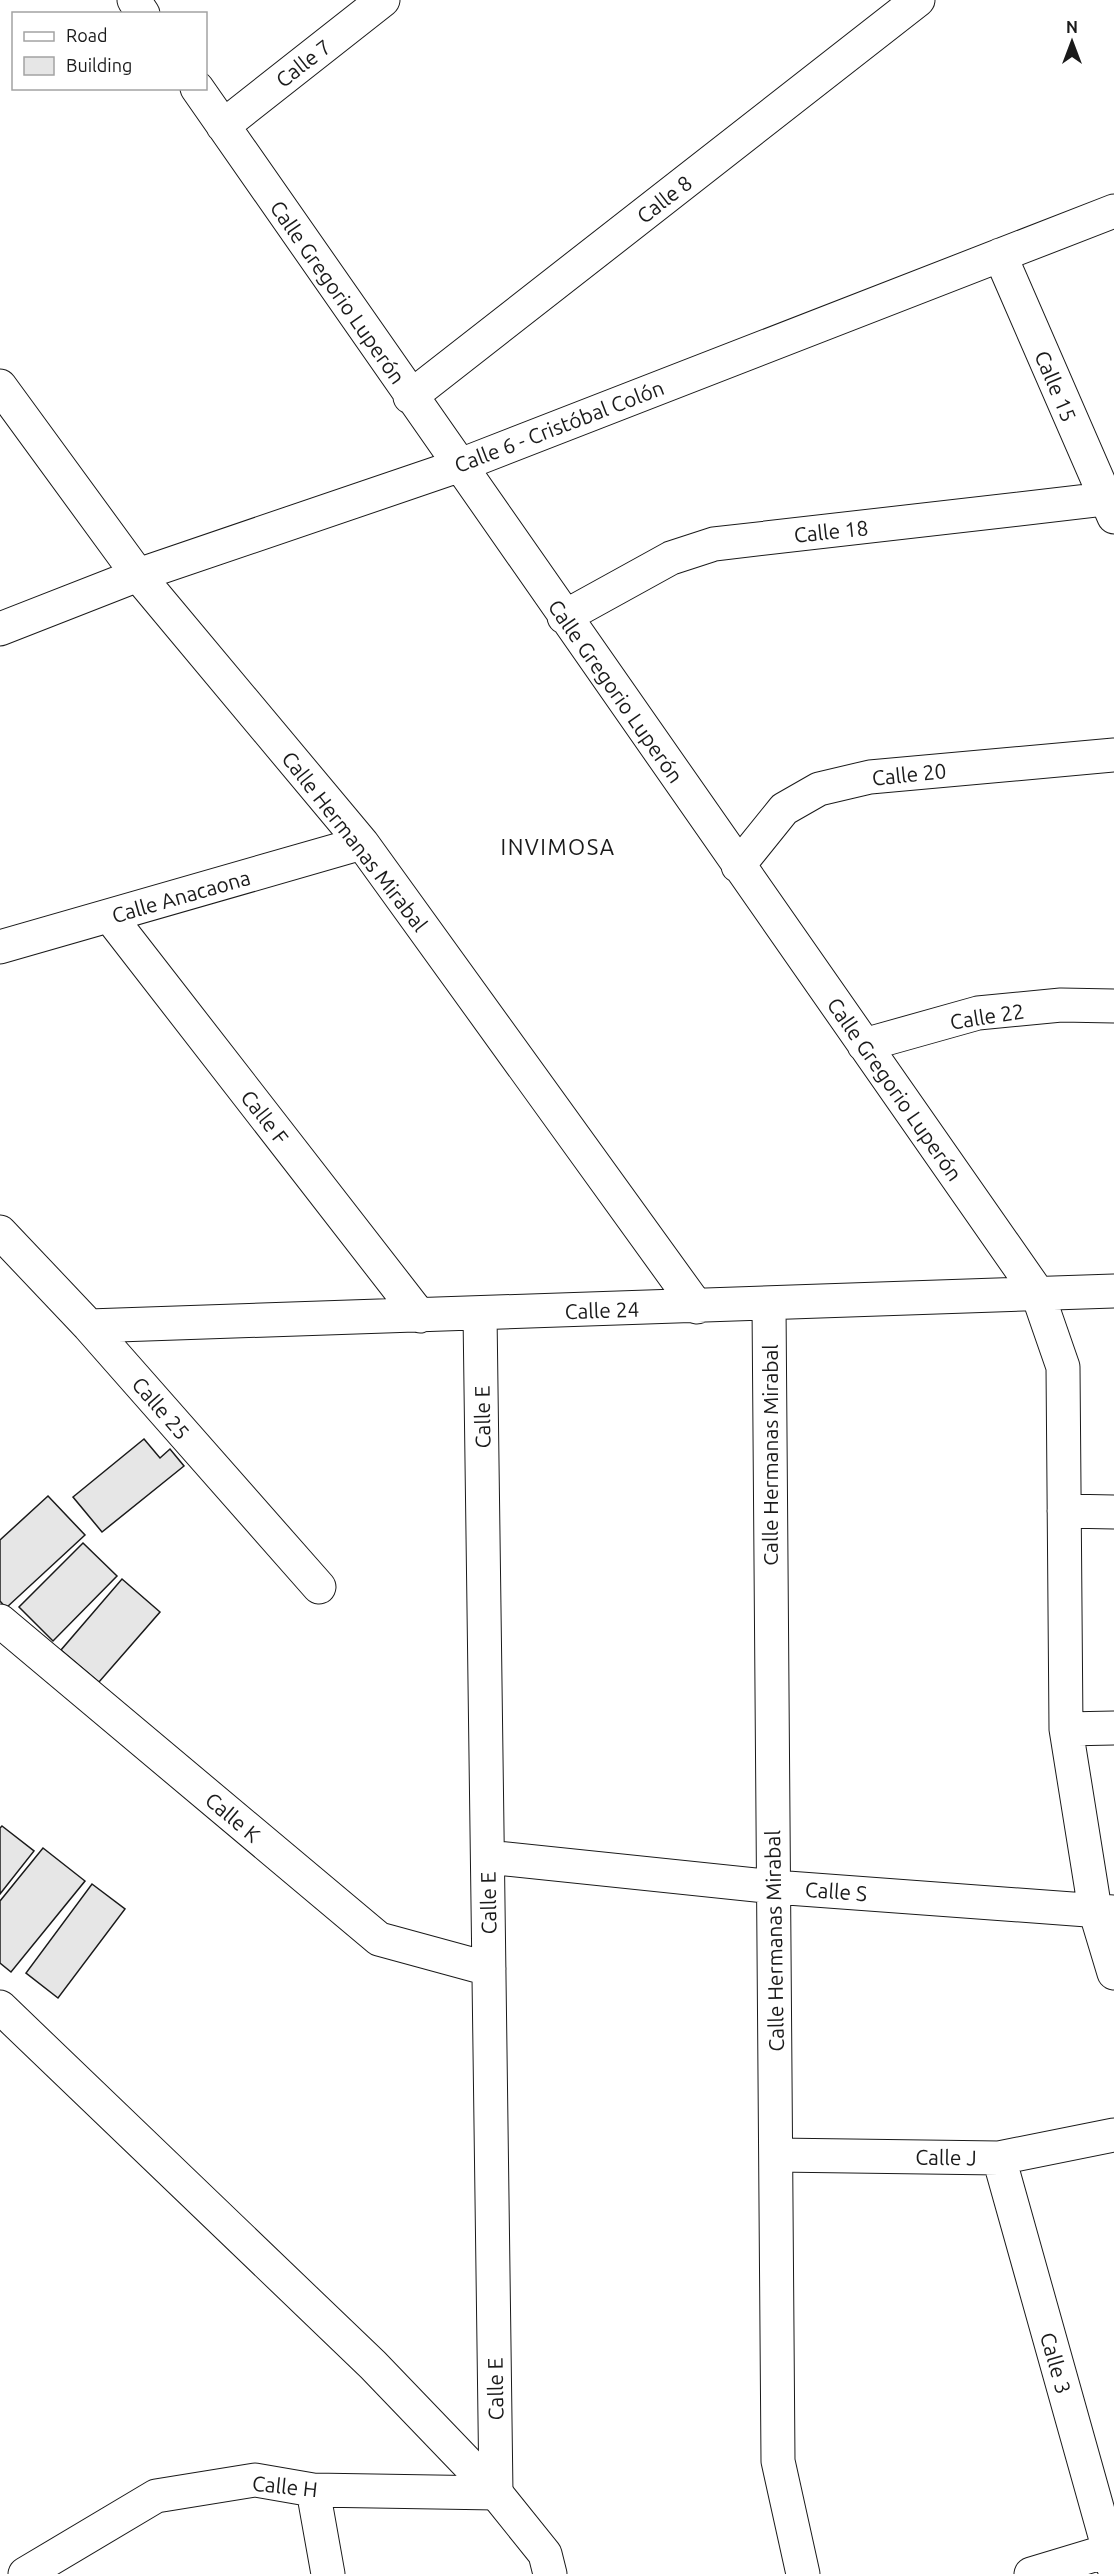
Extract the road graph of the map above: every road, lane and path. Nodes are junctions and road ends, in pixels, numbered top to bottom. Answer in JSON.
{"nodes":[{"id":1,"x":383,"y":0,"type":"edge"},
{"id":2,"x":918,"y":0,"type":"edge"},
{"id":3,"x":198,"y":90,"type":"edge"},
{"id":4,"x":223,"y":126,"type":"junction"},
{"id":5,"x":1114,"y":211,"type":"edge"},
{"id":6,"x":1000,"y":255,"type":"junction"},
{"id":7,"x":0,"y":386,"type":"edge"},
{"id":8,"x":410,"y":397,"type":"junction"},
{"id":9,"x":458,"y":466,"type":"junction"},
{"id":10,"x":1111,"y":505,"type":"edge"},
{"id":11,"x":138,"y":575,"type":"junction"},
{"id":12,"x":564,"y":617,"type":"junction"},
{"id":13,"x":0,"y":628,"type":"edge"},
{"id":14,"x":1114,"y":755,"type":"edge"},
{"id":15,"x":362,"y":843,"type":"junction"},
{"id":16,"x":738,"y":866,"type":"junction"},
{"id":17,"x":111,"y":918,"type":"junction"},
{"id":18,"x":0,"y":947,"type":"edge"},
{"id":19,"x":1114,"y":1006,"type":"edge"},
{"id":20,"x":864,"y":1045,"type":"junction"},
{"id":21,"x":0,"y":1232,"type":"edge"},
{"id":22,"x":1114,"y":1291,"type":"edge"},
{"id":23,"x":1037,"y":1292,"type":"junction"},
{"id":24,"x":769,"y":1305,"type":"junction"},
{"id":25,"x":697,"y":1307,"type":"junction"},
{"id":26,"x":480,"y":1314,"type":"junction"},
{"id":27,"x":420,"y":1316,"type":"junction"},
{"id":28,"x":89,"y":1326,"type":"junction"},
{"id":29,"x":1064,"y":1511,"type":"junction"},
{"id":30,"x":1114,"y":1512,"type":"edge"},
{"id":31,"x":319,"y":1587,"type":"dead end"},
{"id":32,"x":0,"y":1621,"type":"edge"},
{"id":33,"x":1114,"y":1728,"type":"edge"},
{"id":34,"x":1066,"y":1729,"type":"junction"},
{"id":35,"x":488,"y":1857,"type":"junction"},
{"id":36,"x":774,"y":1887,"type":"junction"},
{"id":37,"x":1105,"y":1911,"type":"edge"},
{"id":38,"x":489,"y":1969,"type":"junction"},
{"id":39,"x":1114,"y":1973,"type":"edge"},
{"id":40,"x":0,"y":2007,"type":"edge"},
{"id":41,"x":1114,"y":2135,"type":"edge"},
{"id":42,"x":776,"y":2155,"type":"junction"},
{"id":43,"x":999,"y":2158,"type":"junction"},
{"id":44,"x":313,"y":2490,"type":"junction"},
{"id":45,"x":496,"y":2493,"type":"junction"},
{"id":46,"x":1112,"y":2556,"type":"edge"},
{"id":47,"x":25,"y":2574,"type":"edge"},
{"id":48,"x":328,"y":2574,"type":"edge"},
{"id":49,"x":550,"y":2574,"type":"edge"},
{"id":50,"x":803,"y":2574,"type":"edge"},
{"id":51,"x":1031,"y":2574,"type":"edge"}],
"edges":[{"from":1,"to":4,"type":"street","name":"Calle 7"},
{"from":2,"to":8,"type":"street","name":"Calle 8"},
{"from":3,"to":4,"type":"street","name":"Calle Gregorio Luperón"},
{"from":4,"to":8,"type":"street","name":"Calle Gregorio Luperón"},
{"from":5,"to":6,"type":"street","name":"Calle 6 - Cristóbal Colón"},
{"from":6,"to":9,"type":"street","name":"Calle 6 - Cristóbal Colón"},
{"from":6,"to":10,"type":"street","name":"Calle 15"},
{"from":7,"to":11,"type":"street","name":"Calle Hermanas Mirabal"},
{"from":8,"to":9,"type":"street","name":"Calle Gregorio Luperón"},
{"from":9,"to":11,"type":"street","name":"Calle 6 - Cristóbal Colón"},
{"from":9,"to":12,"type":"street","name":"Calle Gregorio Luperón"},
{"from":10,"to":12,"type":"street","name":"Calle 18"},
{"from":11,"to":13,"type":"street","name":"Calle 6 - Cristóbal Colón"},
{"from":11,"to":15,"type":"street","name":"Calle Hermanas Mirabal"},
{"from":12,"to":16,"type":"street","name":"Calle Gregorio Luperón"},
{"from":14,"to":16,"type":"street","name":"Calle 20"},
{"from":15,"to":17,"type":"street","name":"Calle Anacaona"},
{"from":15,"to":25,"type":"street","name":"Calle Hermanas Mirabal"},
{"from":16,"to":20,"type":"street","name":"Calle Gregorio Luperón"},
{"from":17,"to":18,"type":"street","name":"Calle Anacaona"},
{"from":17,"to":27,"type":"street","name":"Calle F"},
{"from":19,"to":20,"type":"street","name":"Calle 22"},
{"from":20,"to":23,"type":"street","name":"Calle Gregorio Luperón"},
{"from":21,"to":28,"type":"street","name":"Calle 25"},
{"from":22,"to":23,"type":"street","name":"Calle 24"},
{"from":23,"to":24,"type":"street","name":"Calle 24"},
{"from":23,"to":29,"type":"street","name":"Calle Gregorio Luperón"},
{"from":24,"to":25,"type":"street","name":"Calle 24"},
{"from":24,"to":36,"type":"street","name":"Calle Hermanas Mirabal"},
{"from":25,"to":26,"type":"street","name":"Calle 24"},
{"from":26,"to":27,"type":"street","name":"Calle 24"},
{"from":26,"to":35,"type":"street","name":"Calle E"},
{"from":27,"to":28,"type":"street","name":"Calle 24"},
{"from":28,"to":31,"type":"street","name":"Calle 25"},
{"from":29,"to":30,"type":"street"},
{"from":29,"to":34,"type":"street","name":"Calle Gregorio Luperón"},
{"from":32,"to":38,"type":"street","name":"Calle K"},
{"from":33,"to":34,"type":"street"},
{"from":34,"to":37,"type":"street","name":"Calle Gregorio Luperón"},
{"from":35,"to":36,"type":"street","name":"Calle S"},
{"from":35,"to":38,"type":"street","name":"Calle E"},
{"from":36,"to":37,"type":"street","name":"Calle S"},
{"from":36,"to":42,"type":"street","name":"Calle Hermanas Mirabal"},
{"from":37,"to":39,"type":"street","name":"Calle Gregorio Luperón"},
{"from":38,"to":45,"type":"street","name":"Calle E"},
{"from":40,"to":45,"type":"street"},
{"from":41,"to":43,"type":"street","name":"Calle J"},
{"from":42,"to":43,"type":"street","name":"Calle J"},
{"from":42,"to":50,"type":"street","name":"Calle Hermanas Mirabal"},
{"from":43,"to":46,"type":"street","name":"Calle 3"},
{"from":44,"to":45,"type":"street","name":"Calle H"},
{"from":44,"to":47,"type":"street","name":"Calle H"},
{"from":44,"to":48,"type":"street"},
{"from":45,"to":49,"type":"street"},
{"from":46,"to":51,"type":"street"}]}
